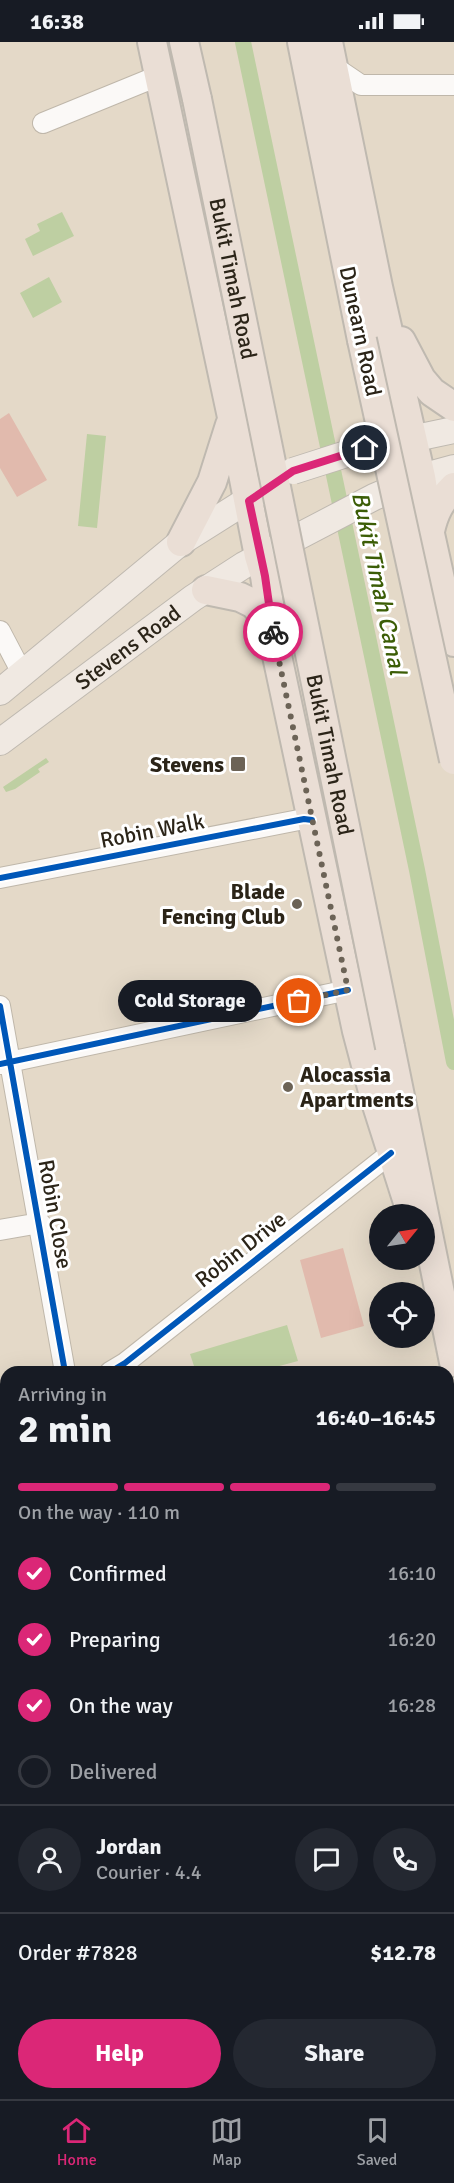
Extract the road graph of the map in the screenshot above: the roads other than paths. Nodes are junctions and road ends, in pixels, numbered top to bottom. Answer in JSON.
{"nodes":[{"id":1,"x":152,"y":42,"type":"edge"},
{"id":2,"x":184,"y":42,"type":"edge"},
{"id":3,"x":302,"y":42,"type":"edge"},
{"id":4,"x":324,"y":62,"type":"edge"},
{"id":5,"x":159,"y":75,"type":"junction"},
{"id":6,"x":454,"y":85,"type":"edge"},
{"id":7,"x":350,"y":91,"type":"junction"},
{"id":8,"x":43,"y":123,"type":"dead end"},
{"id":9,"x":378,"y":287,"type":"junction"},
{"id":10,"x":454,"y":407,"type":"edge"},
{"id":11,"x":232,"y":417,"type":"junction"},
{"id":12,"x":454,"y":430,"type":"edge"},
{"id":13,"x":412,"y":439,"type":"junction"},
{"id":14,"x":454,"y":468,"type":"edge"},
{"id":15,"x":421,"y":477,"type":"junction"},
{"id":16,"x":454,"y":488,"type":"edge"},
{"id":17,"x":249,"y":501,"type":"junction"},
{"id":18,"x":430,"y":534,"type":"junction"},
{"id":19,"x":181,"y":542,"type":"junction"},
{"id":20,"x":260,"y":556,"type":"junction"},
{"id":21,"x":206,"y":590,"type":"junction"},
{"id":22,"x":271,"y":624,"type":"junction"},
{"id":23,"x":0,"y":631,"type":"edge"},
{"id":24,"x":454,"y":642,"type":"edge"},
{"id":25,"x":22,"y":673,"type":"junction"},
{"id":26,"x":0,"y":692,"type":"edge"},
{"id":27,"x":0,"y":742,"type":"edge"},
{"id":28,"x":454,"y":760,"type":"edge"},
{"id":29,"x":312,"y":820,"type":"junction"},
{"id":30,"x":0,"y":878,"type":"edge"},
{"id":31,"x":348,"y":990,"type":"junction"},
{"id":32,"x":0,"y":1006,"type":"edge"},
{"id":33,"x":5,"y":1064,"type":"edge"},
{"id":34,"x":391,"y":1153,"type":"junction"},
{"id":35,"x":408,"y":1204,"type":"edge"},
{"id":36,"x":420,"y":1204,"type":"edge"},
{"id":37,"x":40,"y":1223,"type":"junction"},
{"id":38,"x":0,"y":1230,"type":"edge"},
{"id":39,"x":434,"y":1270,"type":"edge"},
{"id":40,"x":454,"y":1362,"type":"edge"},
{"id":41,"x":64,"y":1366,"type":"edge"},
{"id":42,"x":120,"y":1366,"type":"edge"}],
"edges":[{"from":1,"to":5,"type":"highway"},
{"from":2,"to":36,"type":"highway","name":"Bukit Timah Road","bridge":true},
{"from":3,"to":4,"type":"highway","name":"Dunearn Road"},
{"from":4,"to":7,"type":"highway"},
{"from":4,"to":28,"type":"highway","name":"Dunearn Road","bridge":true},
{"from":5,"to":8,"type":"street"},
{"from":5,"to":11,"type":"highway"},
{"from":6,"to":7,"type":"street"},
{"from":7,"to":9,"type":"highway"},
{"from":9,"to":10,"type":"highway"},
{"from":9,"to":13,"type":"highway"},
{"from":11,"to":17,"type":"highway"},
{"from":11,"to":19,"type":"highway"},
{"from":12,"to":13,"type":"main road","name":"Stevens Road"},
{"from":13,"to":15,"type":"highway"},
{"from":13,"to":17,"type":"main road","name":"Stevens Road","bridge":true},
{"from":14,"to":15,"type":"main road","name":"Stevens Road"},
{"from":15,"to":18,"type":"highway"},
{"from":15,"to":20,"type":"main road","name":"Stevens Road"},
{"from":16,"to":18,"type":"highway"},
{"from":17,"to":19,"type":"main road","name":"Stevens Road"},
{"from":17,"to":20,"type":"highway"},
{"from":18,"to":24,"type":"highway"},
{"from":19,"to":25,"type":"main road","name":"Stevens Road"},
{"from":20,"to":21,"type":"main road","name":"Stevens Road"},
{"from":20,"to":22,"type":"highway"},
{"from":21,"to":22,"type":"highway"},
{"from":21,"to":27,"type":"main road","name":"Stevens Road"},
{"from":22,"to":29,"type":"highway"},
{"from":23,"to":25,"type":"street"},
{"from":25,"to":26,"type":"main road","name":"Stevens Road"},
{"from":29,"to":30,"type":"street","name":"Robin Walk"},
{"from":29,"to":31,"type":"highway"},
{"from":31,"to":33,"type":"street"},
{"from":31,"to":34,"type":"highway"},
{"from":32,"to":33,"type":"street","name":"Robin Close"},
{"from":33,"to":37,"type":"street","name":"Robin Close"},
{"from":34,"to":35,"type":"highway"},
{"from":34,"to":42,"type":"street","name":"Robin Drive"},
{"from":37,"to":38,"type":"street","name":"Robin Close"},
{"from":37,"to":41,"type":"street","name":"Robin Close"},
{"from":39,"to":40,"type":"highway","name":"Bukit Timah Road"}]}
